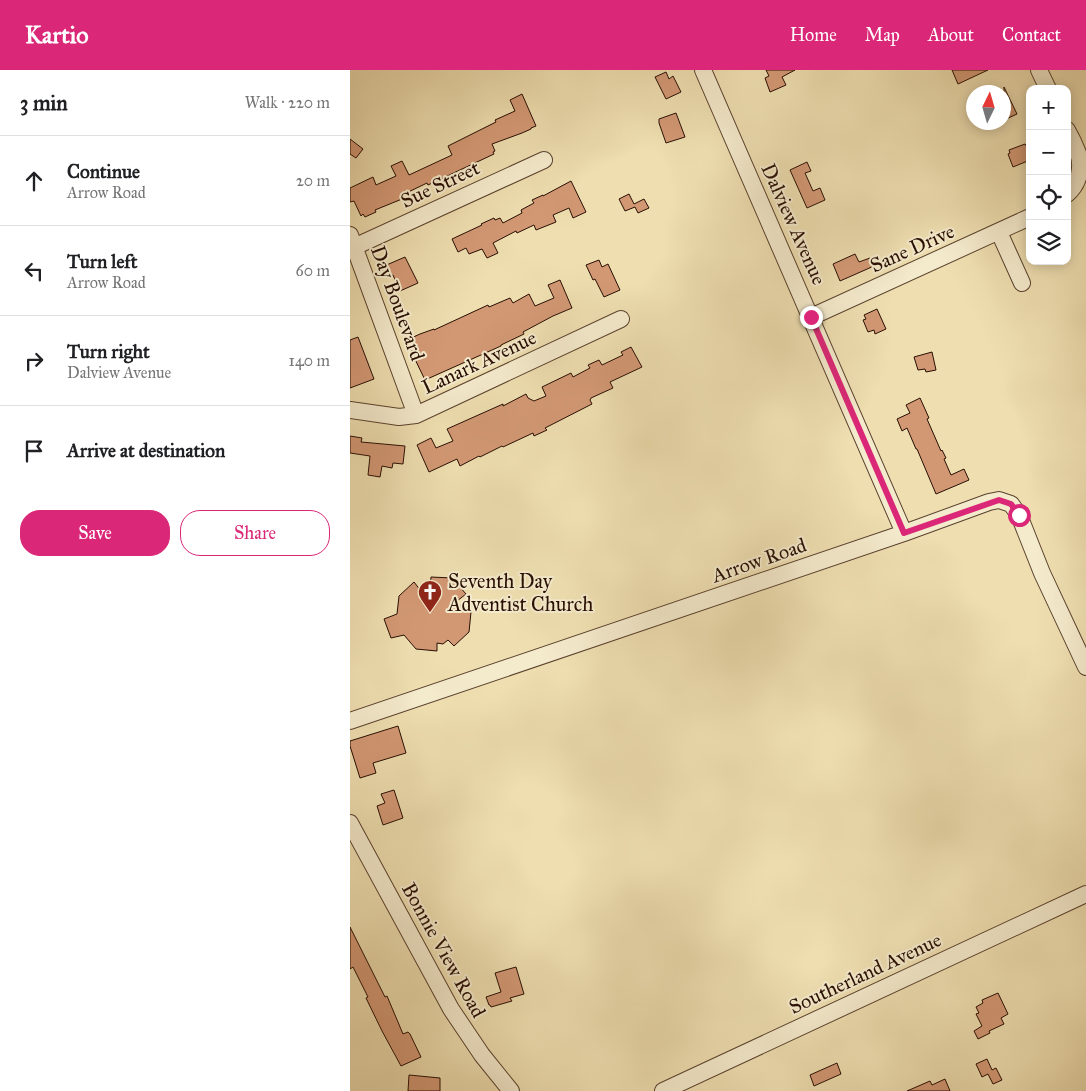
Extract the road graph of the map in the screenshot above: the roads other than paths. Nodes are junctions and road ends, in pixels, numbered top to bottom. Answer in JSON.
{"nodes":[{"id":1,"x":703,"y":70,"type":"edge"},
{"id":2,"x":1039,"y":70,"type":"edge"},
{"id":3,"x":1046,"y":85,"type":"edge"},
{"id":4,"x":1071,"y":139,"type":"edge"},
{"id":5,"x":544,"y":160,"type":"dead end"},
{"id":6,"x":1071,"y":191,"type":"edge"},
{"id":7,"x":1026,"y":219,"type":"edge"},
{"id":8,"x":999,"y":232,"type":"junction"},
{"id":9,"x":352,"y":241,"type":"edge"},
{"id":10,"x":1022,"y":283,"type":"dead end"},
{"id":11,"x":811,"y":317,"type":"junction"},
{"id":12,"x":621,"y":319,"type":"dead end"},
{"id":13,"x":350,"y":410,"type":"edge"},
{"id":14,"x":416,"y":415,"type":"junction"},
{"id":15,"x":904,"y":533,"type":"junction"},
{"id":16,"x":1086,"y":666,"type":"edge"},
{"id":17,"x":350,"y":721,"type":"edge"},
{"id":18,"x":350,"y":822,"type":"edge"},
{"id":19,"x":1086,"y":894,"type":"edge"},
{"id":20,"x":511,"y":1091,"type":"edge"},
{"id":21,"x":663,"y":1091,"type":"edge"}],
"edges":[{"from":1,"to":11,"type":"street","name":"Dalview Avenue"},
{"from":2,"to":3,"type":"street"},
{"from":4,"to":6,"type":"street"},
{"from":5,"to":9,"type":"street","name":"Sue Street"},
{"from":7,"to":8,"type":"street","name":"Sane Drive"},
{"from":8,"to":10,"type":"street"},
{"from":8,"to":11,"type":"street","name":"Sane Drive"},
{"from":9,"to":14,"type":"street","name":"Day Boulevard"},
{"from":11,"to":15,"type":"street","name":"Dalview Avenue"},
{"from":12,"to":14,"type":"street","name":"Lanark Avenue"},
{"from":13,"to":14,"type":"street","name":"Lanark Avenue"},
{"from":15,"to":16,"type":"street","name":"Arrow Road"},
{"from":15,"to":17,"type":"street","name":"Arrow Road"},
{"from":18,"to":20,"type":"street","name":"Bonnie View Road"},
{"from":19,"to":21,"type":"street","name":"Southerland Avenue"}]}
